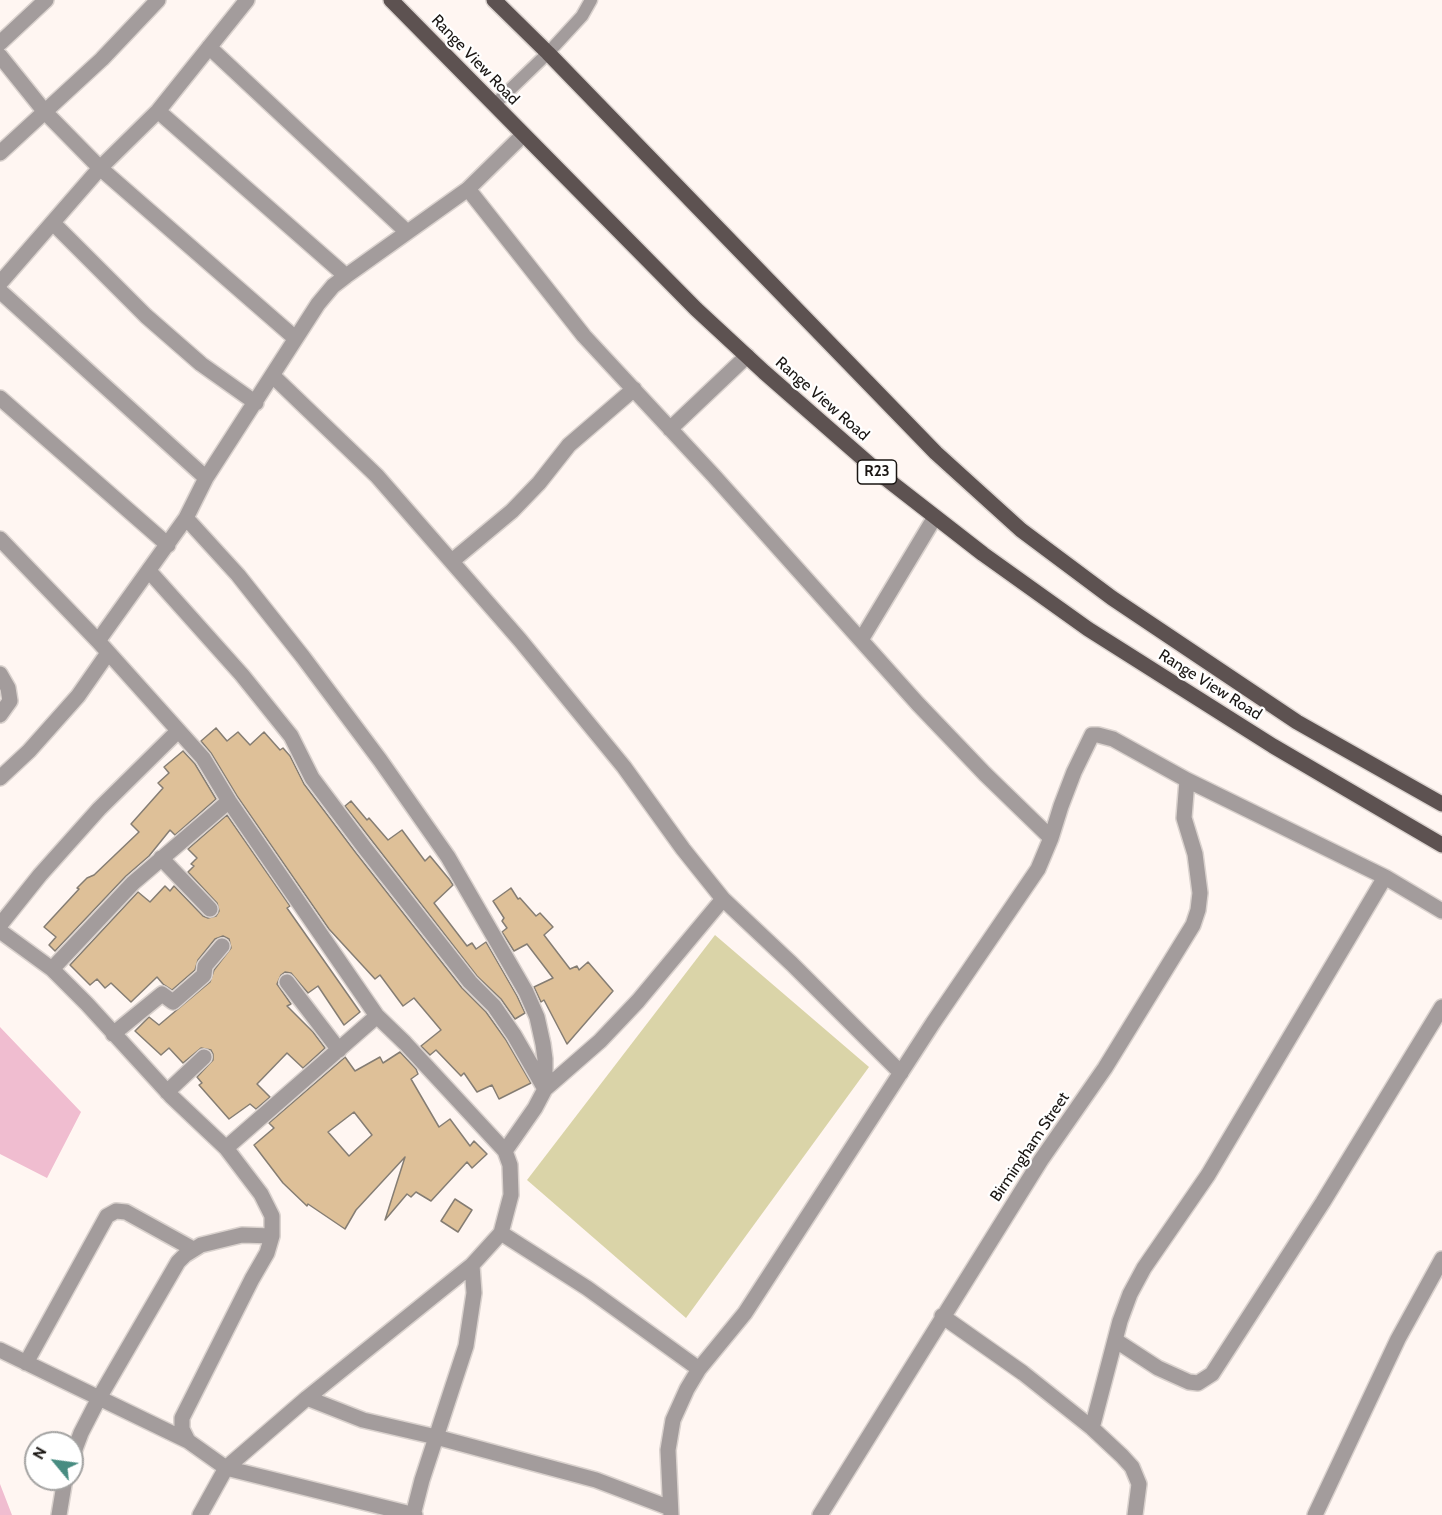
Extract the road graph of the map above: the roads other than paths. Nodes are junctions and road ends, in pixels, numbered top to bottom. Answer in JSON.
{"nodes":[{"id":1,"x":46,"y":0,"type":"edge"},
{"id":2,"x":158,"y":0,"type":"edge"},
{"id":3,"x":247,"y":0,"type":"edge"},
{"id":4,"x":391,"y":0,"type":"edge"},
{"id":5,"x":494,"y":0,"type":"edge"},
{"id":6,"x":591,"y":0,"type":"edge"},
{"id":7,"x":0,"y":44,"type":"edge"},
{"id":8,"x":209,"y":47,"type":"junction"},
{"id":9,"x":548,"y":53,"type":"junction"},
{"id":10,"x":0,"y":56,"type":"edge"},
{"id":11,"x":494,"y":105,"type":"junction"},
{"id":12,"x":158,"y":111,"type":"junction"},
{"id":13,"x":45,"y":112,"type":"junction"},
{"id":14,"x":523,"y":135,"type":"junction"},
{"id":15,"x":0,"y":153,"type":"edge"},
{"id":16,"x":100,"y":168,"type":"junction"},
{"id":17,"x":468,"y":189,"type":"junction"},
{"id":18,"x":52,"y":223,"type":"junction"},
{"id":19,"x":407,"y":232,"type":"junction"},
{"id":20,"x":346,"y":276,"type":"junction"},
{"id":21,"x":0,"y":282,"type":"edge"},
{"id":22,"x":0,"y":291,"type":"edge"},
{"id":23,"x":295,"y":338,"type":"junction"},
{"id":24,"x":747,"y":356,"type":"junction"},
{"id":25,"x":273,"y":376,"type":"junction"},
{"id":26,"x":634,"y":389,"type":"junction"},
{"id":27,"x":0,"y":398,"type":"edge"},
{"id":28,"x":256,"y":403,"type":"junction"},
{"id":29,"x":670,"y":429,"type":"junction"},
{"id":30,"x":206,"y":478,"type":"junction"},
{"id":31,"x":935,"y":517,"type":"junction"},
{"id":32,"x":186,"y":518,"type":"junction"},
{"id":33,"x":0,"y":539,"type":"edge"},
{"id":34,"x":168,"y":545,"type":"junction"},
{"id":35,"x":452,"y":561,"type":"junction"},
{"id":36,"x":149,"y":571,"type":"junction"},
{"id":37,"x":861,"y":640,"type":"junction"},
{"id":38,"x":103,"y":647,"type":"junction"},
{"id":39,"x":0,"y":674,"type":"edge"},
{"id":40,"x":0,"y":715,"type":"edge"},
{"id":41,"x":178,"y":731,"type":"junction"},
{"id":42,"x":0,"y":778,"type":"edge"},
{"id":43,"x":1187,"y":780,"type":"junction"},
{"id":44,"x":229,"y":801,"type":"junction"},
{"id":45,"x":1442,"y":804,"type":"edge"},
{"id":46,"x":1052,"y":838,"type":"junction"},
{"id":47,"x":1442,"y":845,"type":"edge"},
{"id":48,"x":161,"y":858,"type":"junction"},
{"id":49,"x":1384,"y":877,"type":"junction"},
{"id":50,"x":723,"y":899,"type":"junction"},
{"id":51,"x":210,"y":909,"type":"dead end"},
{"id":52,"x":1442,"y":910,"type":"edge"},
{"id":53,"x":0,"y":925,"type":"edge"},
{"id":54,"x":0,"y":931,"type":"edge"},
{"id":55,"x":222,"y":946,"type":"dead end"},
{"id":56,"x":52,"y":969,"type":"junction"},
{"id":57,"x":287,"y":982,"type":"dead end"},
{"id":58,"x":1442,"y":1007,"type":"edge"},
{"id":59,"x":377,"y":1017,"type":"junction"},
{"id":60,"x":113,"y":1034,"type":"junction"},
{"id":61,"x":339,"y":1050,"type":"junction"},
{"id":62,"x":204,"y":1057,"type":"dead end"},
{"id":63,"x":901,"y":1072,"type":"junction"},
{"id":64,"x":544,"y":1089,"type":"junction"},
{"id":65,"x":167,"y":1092,"type":"junction"},
{"id":66,"x":226,"y":1148,"type":"junction"},
{"id":67,"x":505,"y":1150,"type":"junction"},
{"id":68,"x":501,"y":1233,"type":"junction"},
{"id":69,"x":272,"y":1236,"type":"junction"},
{"id":70,"x":193,"y":1249,"type":"junction"},
{"id":71,"x":1442,"y":1259,"type":"edge"},
{"id":72,"x":472,"y":1266,"type":"junction"},
{"id":73,"x":942,"y":1316,"type":"junction"},
{"id":74,"x":1115,"y":1340,"type":"junction"},
{"id":75,"x":0,"y":1350,"type":"edge"},
{"id":76,"x":26,"y":1363,"type":"junction"},
{"id":77,"x":699,"y":1370,"type":"junction"},
{"id":78,"x":99,"y":1398,"type":"junction"},
{"id":79,"x":307,"y":1398,"type":"junction"},
{"id":80,"x":1092,"y":1428,"type":"junction"},
{"id":81,"x":82,"y":1431,"type":"edge"},
{"id":82,"x":436,"y":1437,"type":"junction"},
{"id":83,"x":188,"y":1441,"type":"junction"},
{"id":84,"x":226,"y":1468,"type":"junction"},
{"id":85,"x":63,"y":1491,"type":"edge"},
{"id":86,"x":671,"y":1512,"type":"edge"},
{"id":87,"x":59,"y":1515,"type":"edge"},
{"id":88,"x":200,"y":1515,"type":"edge"},
{"id":89,"x":414,"y":1515,"type":"edge"},
{"id":90,"x":820,"y":1515,"type":"edge"},
{"id":91,"x":1135,"y":1515,"type":"edge"},
{"id":92,"x":1315,"y":1515,"type":"edge"}],
"edges":[{"from":1,"to":7,"type":"street"},
{"from":2,"to":13,"type":"street"},
{"from":3,"to":8,"type":"street"},
{"from":4,"to":11,"type":"main road","name":"Range View Road","number":"R23"},
{"from":5,"to":9,"type":"main road","name":"Range View Road"},
{"from":6,"to":9,"type":"lane"},
{"from":8,"to":12,"type":"street"},
{"from":8,"to":19,"type":"street"},
{"from":9,"to":11,"type":"lane"},
{"from":9,"to":45,"type":"main road","name":"Range View Road"},
{"from":10,"to":13,"type":"street"},
{"from":11,"to":14,"type":"main road","name":"Range View Road","number":"R23"},
{"from":12,"to":16,"type":"street"},
{"from":12,"to":20,"type":"street"},
{"from":13,"to":15,"type":"street"},
{"from":13,"to":16,"type":"street"},
{"from":14,"to":17,"type":"street"},
{"from":14,"to":24,"type":"main road","name":"Range View Road","number":"R23"},
{"from":16,"to":18,"type":"street"},
{"from":16,"to":23,"type":"street"},
{"from":17,"to":19,"type":"street"},
{"from":17,"to":26,"type":"street"},
{"from":18,"to":21,"type":"street"},
{"from":18,"to":28,"type":"street"},
{"from":19,"to":20,"type":"street"},
{"from":20,"to":23,"type":"street"},
{"from":22,"to":30,"type":"street"},
{"from":23,"to":25,"type":"street"},
{"from":24,"to":29,"type":"street"},
{"from":24,"to":31,"type":"main road","name":"Range View Road","number":"R23"},
{"from":25,"to":28,"type":"street"},
{"from":25,"to":35,"type":"street"},
{"from":26,"to":29,"type":"street"},
{"from":26,"to":35,"type":"street"},
{"from":27,"to":34,"type":"street"},
{"from":28,"to":30,"type":"street"},
{"from":29,"to":37,"type":"street"},
{"from":30,"to":32,"type":"street"},
{"from":31,"to":37,"type":"street"},
{"from":31,"to":47,"type":"main road","name":"Range View Road","number":"R23"},
{"from":32,"to":34,"type":"street"},
{"from":32,"to":64,"type":"street"},
{"from":33,"to":38,"type":"street"},
{"from":34,"to":36,"type":"street"},
{"from":35,"to":50,"type":"street"},
{"from":36,"to":38,"type":"street"},
{"from":36,"to":64,"type":"street"},
{"from":37,"to":46,"type":"street"},
{"from":38,"to":41,"type":"street"},
{"from":38,"to":42,"type":"street"},
{"from":39,"to":40,"type":"street"},
{"from":41,"to":44,"type":"street"},
{"from":41,"to":53,"type":"street"},
{"from":43,"to":46,"type":"street"},
{"from":43,"to":49,"type":"street"},
{"from":43,"to":73,"type":"street","name":"Birmingham Street"},
{"from":44,"to":48,"type":"street"},
{"from":44,"to":59,"type":"street"},
{"from":46,"to":63,"type":"street"},
{"from":48,"to":51,"type":"street"},
{"from":48,"to":56,"type":"street"},
{"from":49,"to":52,"type":"street"},
{"from":49,"to":74,"type":"street"},
{"from":50,"to":63,"type":"street"},
{"from":50,"to":64,"type":"street"},
{"from":54,"to":56,"type":"street"},
{"from":55,"to":60,"type":"street"},
{"from":56,"to":60,"type":"street"},
{"from":57,"to":61,"type":"street"},
{"from":58,"to":74,"type":"street"},
{"from":59,"to":61,"type":"street"},
{"from":59,"to":67,"type":"street"},
{"from":60,"to":65,"type":"street"},
{"from":61,"to":66,"type":"street"},
{"from":62,"to":65,"type":"street"},
{"from":63,"to":77,"type":"street"},
{"from":64,"to":67,"type":"street"},
{"from":65,"to":66,"type":"street"},
{"from":66,"to":69,"type":"street"},
{"from":67,"to":68,"type":"street"},
{"from":68,"to":72,"type":"street"},
{"from":68,"to":77,"type":"street"},
{"from":69,"to":70,"type":"street"},
{"from":69,"to":83,"type":"street"},
{"from":70,"to":76,"type":"street"},
{"from":70,"to":78,"type":"street"},
{"from":71,"to":92,"type":"street"},
{"from":72,"to":79,"type":"street"},
{"from":72,"to":82,"type":"street"},
{"from":73,"to":80,"type":"street"},
{"from":73,"to":90,"type":"street","name":"Birmingham Street"},
{"from":74,"to":80,"type":"street"},
{"from":75,"to":76,"type":"street"},
{"from":76,"to":78,"type":"street"},
{"from":77,"to":86,"type":"street"},
{"from":78,"to":81,"type":"street"},
{"from":78,"to":83,"type":"street"},
{"from":79,"to":82,"type":"street"},
{"from":79,"to":84,"type":"street"},
{"from":80,"to":91,"type":"street"},
{"from":82,"to":86,"type":"street"},
{"from":82,"to":89,"type":"street"},
{"from":83,"to":84,"type":"street"},
{"from":84,"to":88,"type":"street"},
{"from":84,"to":89,"type":"street"},
{"from":85,"to":87,"type":"street"}]}
